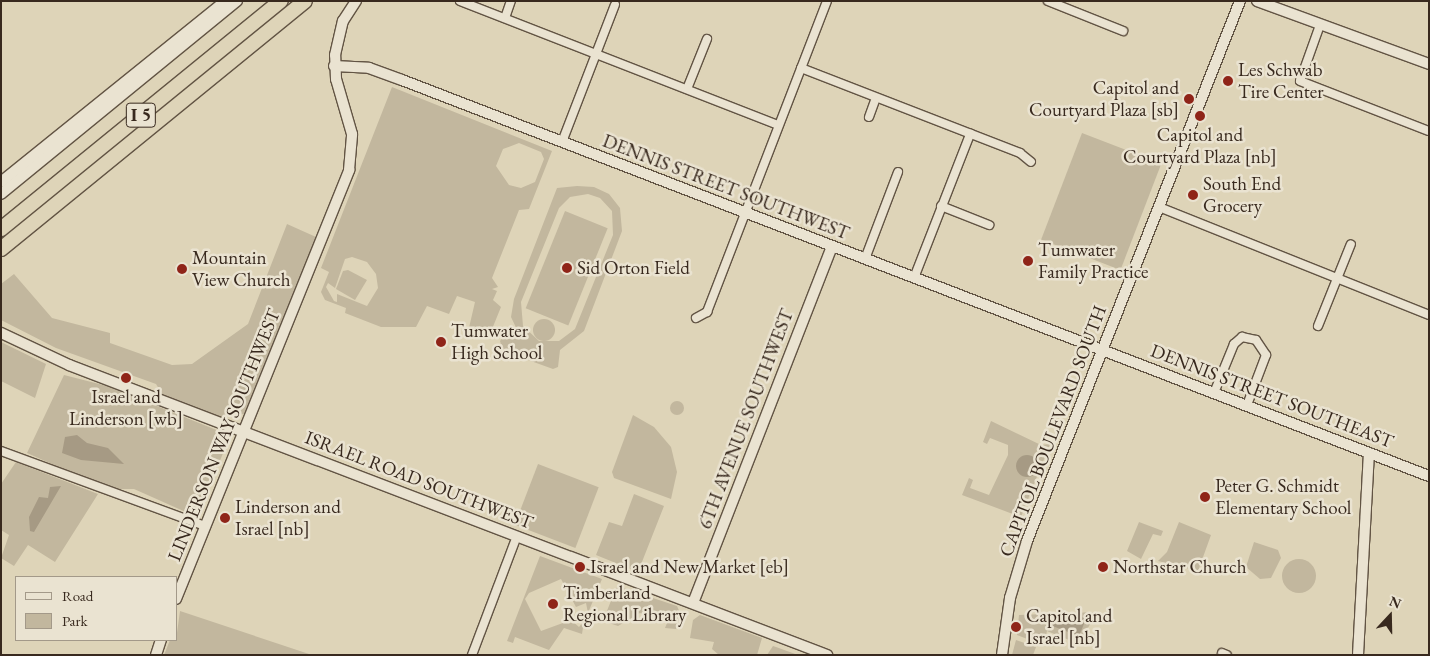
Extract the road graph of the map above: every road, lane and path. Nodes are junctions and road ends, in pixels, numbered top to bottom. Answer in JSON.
{"nodes":[{"id":1,"x":281,"y":1,"type":"edge"},
{"id":2,"x":305,"y":1,"type":"edge"},
{"id":3,"x":356,"y":1,"type":"edge"},
{"id":4,"x":460,"y":1,"type":"edge"},
{"id":5,"x":511,"y":1,"type":"edge"},
{"id":6,"x":827,"y":1,"type":"edge"},
{"id":7,"x":1048,"y":1,"type":"edge"},
{"id":8,"x":1240,"y":1,"type":"edge"},
{"id":9,"x":1257,"y":1,"type":"edge"},
{"id":10,"x":228,"y":3,"type":"edge"},
{"id":11,"x":615,"y":5,"type":"dead end"},
{"id":12,"x":504,"y":18,"type":"junction"},
{"id":13,"x":1320,"y":25,"type":"junction"},
{"id":14,"x":1123,"y":31,"type":"dead end"},
{"id":15,"x":707,"y":39,"type":"dead end"},
{"id":16,"x":596,"y":54,"type":"junction"},
{"id":17,"x":1429,"y":64,"type":"edge"},
{"id":18,"x":334,"y":66,"type":"junction"},
{"id":19,"x":801,"y":68,"type":"junction"},
{"id":20,"x":687,"y":89,"type":"junction"},
{"id":21,"x":876,"y":98,"type":"junction"},
{"id":22,"x":869,"y":117,"type":"dead end"},
{"id":23,"x":778,"y":125,"type":"junction"},
{"id":24,"x":1429,"y":131,"type":"edge"},
{"id":25,"x":970,"y":134,"type":"junction"},
{"id":26,"x":562,"y":142,"type":"junction"},
{"id":27,"x":114,"y":157,"type":"junction"},
{"id":28,"x":1031,"y":162,"type":"dead end"},
{"id":29,"x":898,"y":172,"type":"dead end"},
{"id":30,"x":1,"y":182,"type":"edge"},
{"id":31,"x":1,"y":194,"type":"edge"},
{"id":32,"x":941,"y":206,"type":"junction"},
{"id":33,"x":1159,"y":207,"type":"junction"},
{"id":34,"x":744,"y":212,"type":"junction"},
{"id":35,"x":989,"y":224,"type":"dead end"},
{"id":36,"x":1,"y":229,"type":"edge"},
{"id":37,"x":1351,"y":244,"type":"dead end"},
{"id":38,"x":832,"y":247,"type":"junction"},
{"id":39,"x":1,"y":249,"type":"edge"},
{"id":40,"x":1,"y":258,"type":"edge"},
{"id":41,"x":865,"y":259,"type":"junction"},
{"id":42,"x":914,"y":278,"type":"junction"},
{"id":43,"x":1336,"y":279,"type":"junction"},
{"id":44,"x":1429,"y":315,"type":"edge"},
{"id":45,"x":696,"y":318,"type":"dead end"},
{"id":46,"x":1318,"y":326,"type":"dead end"},
{"id":47,"x":1,"y":333,"type":"edge"},
{"id":48,"x":1103,"y":349,"type":"junction"},
{"id":49,"x":1214,"y":393,"type":"junction"},
{"id":50,"x":1247,"y":405,"type":"junction"},
{"id":51,"x":243,"y":431,"type":"junction"},
{"id":52,"x":1,"y":452,"type":"edge"},
{"id":53,"x":1369,"y":453,"type":"junction"},
{"id":54,"x":1429,"y":476,"type":"edge"},
{"id":55,"x":205,"y":526,"type":"junction"},
{"id":56,"x":517,"y":536,"type":"junction"},
{"id":57,"x":178,"y":594,"type":"edge"},
{"id":58,"x":693,"y":603,"type":"junction"},
{"id":59,"x":161,"y":641,"type":"edge"},
{"id":60,"x":156,"y":655,"type":"edge"},
{"id":61,"x":472,"y":655,"type":"edge"},
{"id":62,"x":826,"y":655,"type":"edge"},
{"id":63,"x":1002,"y":655,"type":"edge"},
{"id":64,"x":1358,"y":655,"type":"edge"}],
"edges":[{"from":1,"to":36,"type":"highway","number":"I 5"},
{"from":2,"to":27,"type":"highway","number":"I 5"},
{"from":3,"to":18,"type":"street","name":"LINDERSON WAY SOUTHWEST"},
{"from":4,"to":12,"type":"street"},
{"from":5,"to":12,"type":"street"},
{"from":6,"to":19,"type":"street"},
{"from":7,"to":14,"type":"street"},
{"from":8,"to":33,"type":"street","name":"CAPITOL BOULEVARD SOUTH"},
{"from":9,"to":13,"type":"street"},
{"from":10,"to":30,"type":"street"},
{"from":10,"to":31,"type":"street"},
{"from":11,"to":16,"type":"street"},
{"from":12,"to":16,"type":"street"},
{"from":13,"to":17,"type":"street"},
{"from":13,"to":24,"type":"street"},
{"from":15,"to":20,"type":"street"},
{"from":16,"to":20,"type":"street"},
{"from":16,"to":26,"type":"street"},
{"from":18,"to":26,"type":"street","name":"DENNIS STREET SOUTHWEST"},
{"from":18,"to":51,"type":"street","name":"LINDERSON WAY SOUTHWEST"},
{"from":19,"to":21,"type":"street"},
{"from":19,"to":23,"type":"street"},
{"from":20,"to":23,"type":"street"},
{"from":21,"to":22,"type":"street"},
{"from":21,"to":25,"type":"street"},
{"from":23,"to":34,"type":"street"},
{"from":25,"to":28,"type":"street"},
{"from":25,"to":32,"type":"street"},
{"from":26,"to":34,"type":"street","name":"DENNIS STREET SOUTHWEST"},
{"from":27,"to":39,"type":"highway","number":"I 5"},
{"from":27,"to":40,"type":"highway"},
{"from":29,"to":41,"type":"street"},
{"from":32,"to":35,"type":"street"},
{"from":32,"to":42,"type":"street"},
{"from":33,"to":43,"type":"street"},
{"from":33,"to":48,"type":"street","name":"CAPITOL BOULEVARD SOUTH"},
{"from":34,"to":38,"type":"street","name":"DENNIS STREET SOUTHWEST"},
{"from":34,"to":45,"type":"street"},
{"from":37,"to":43,"type":"street"},
{"from":38,"to":41,"type":"street","name":"DENNIS STREET SOUTHWEST"},
{"from":38,"to":58,"type":"street","name":"6TH AVENUE SOUTHWEST"},
{"from":41,"to":42,"type":"street","name":"DENNIS STREET SOUTHWEST"},
{"from":42,"to":48,"type":"street","name":"DENNIS STREET SOUTHWEST"},
{"from":43,"to":44,"type":"street"},
{"from":43,"to":46,"type":"street"},
{"from":47,"to":51,"type":"street","name":"ISRAEL ROAD SOUTHWEST"},
{"from":48,"to":49,"type":"street","name":"DENNIS STREET SOUTHEAST"},
{"from":48,"to":63,"type":"street","name":"CAPITOL BOULEVARD SOUTH"},
{"from":49,"to":50,"type":"street","name":"DENNIS STREET SOUTHEAST"},
{"from":49,"to":50,"type":"street"},
{"from":50,"to":53,"type":"street","name":"DENNIS STREET SOUTHEAST"},
{"from":51,"to":55,"type":"street","name":"LINDERSON WAY SOUTHWEST"},
{"from":51,"to":56,"type":"street","name":"ISRAEL ROAD SOUTHWEST"},
{"from":52,"to":55,"type":"street"},
{"from":53,"to":54,"type":"street","name":"DENNIS STREET SOUTHEAST"},
{"from":53,"to":64,"type":"street"},
{"from":55,"to":57,"type":"street","name":"LINDERSON WAY SOUTHWEST"},
{"from":56,"to":58,"type":"street","name":"ISRAEL ROAD SOUTHWEST"},
{"from":56,"to":61,"type":"street"},
{"from":58,"to":62,"type":"street","name":"ISRAEL ROAD SOUTHWEST"},
{"from":59,"to":60,"type":"street"}]}
